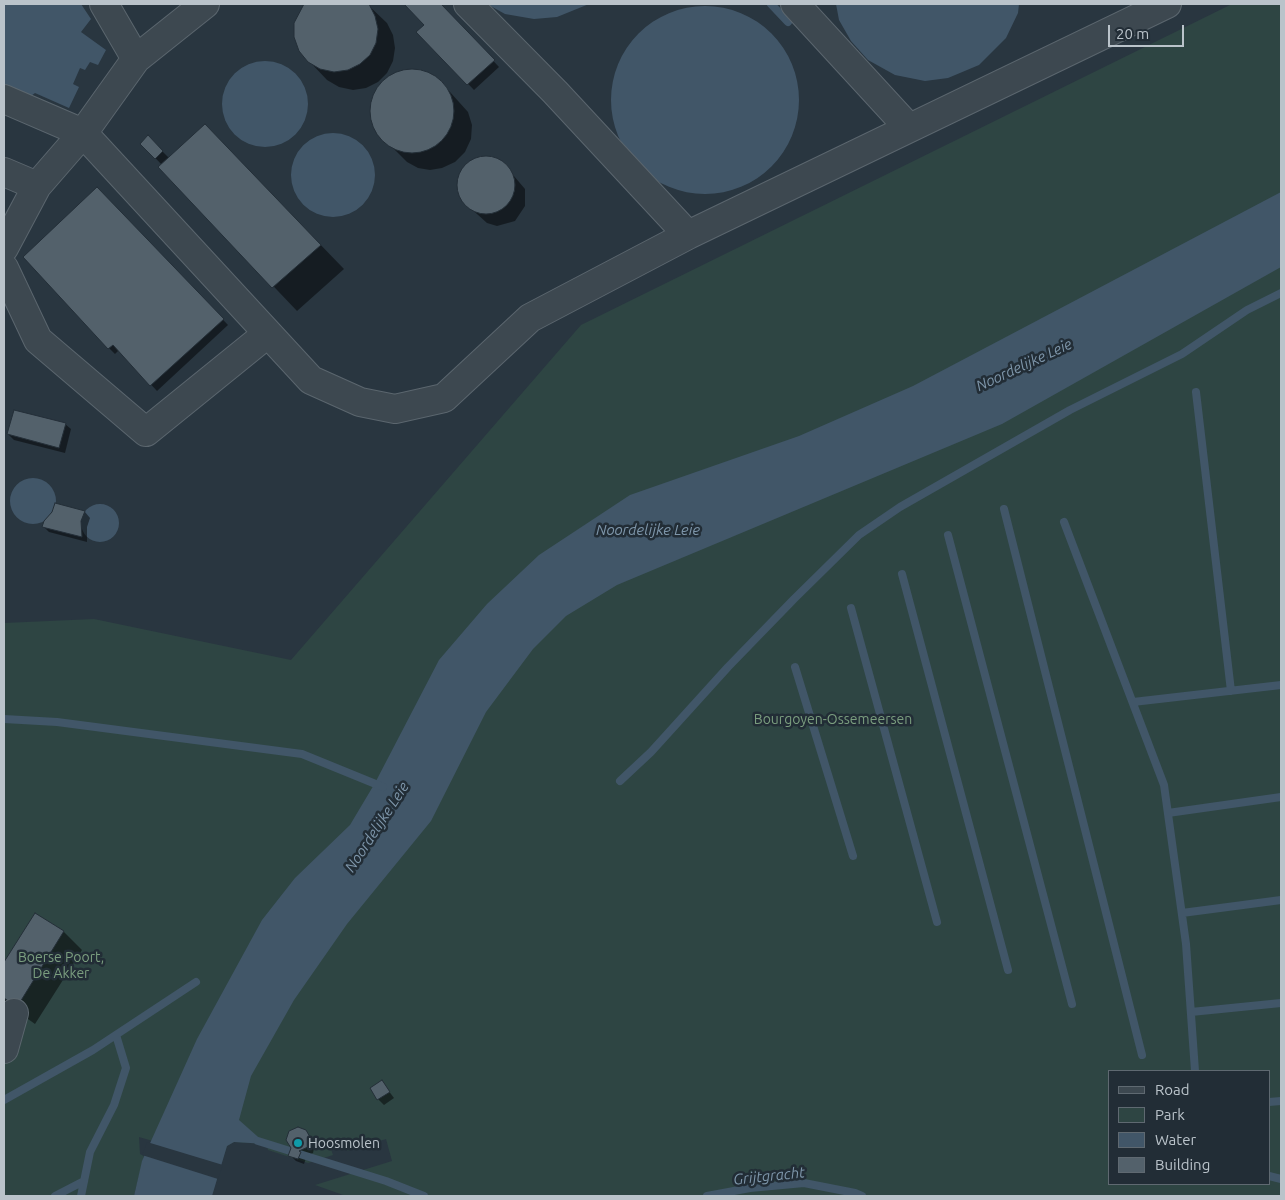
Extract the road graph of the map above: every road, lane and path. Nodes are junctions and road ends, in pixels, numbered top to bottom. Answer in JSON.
{"nodes":[{"id":1,"x":104,"y":4,"type":"edge"},
{"id":2,"x":205,"y":4,"type":"edge"},
{"id":3,"x":468,"y":4,"type":"edge"},
{"id":4,"x":795,"y":4,"type":"edge"},
{"id":5,"x":1167,"y":4,"type":"edge"},
{"id":6,"x":136,"y":60,"type":"junction"},
{"id":7,"x":4,"y":99,"type":"edge"},
{"id":8,"x":908,"y":127,"type":"junction"},
{"id":9,"x":83,"y":133,"type":"junction"},
{"id":10,"x":4,"y":172,"type":"edge"},
{"id":11,"x":37,"y":186,"type":"junction"},
{"id":12,"x":688,"y":235,"type":"junction"},
{"id":13,"x":4,"y":248,"type":"edge"},
{"id":14,"x":4,"y":268,"type":"edge"},
{"id":15,"x":267,"y":334,"type":"junction"},
{"id":16,"x":14,"y":1013,"type":"dead end"},
{"id":17,"x":4,"y":1049,"type":"edge"}],
"edges":[{"from":1,"to":6,"type":"lane"},
{"from":2,"to":6,"type":"lane"},
{"from":3,"to":12,"type":"lane"},
{"from":4,"to":8,"type":"lane"},
{"from":5,"to":8,"type":"lane"},
{"from":6,"to":9,"type":"lane"},
{"from":7,"to":9,"type":"lane"},
{"from":8,"to":12,"type":"lane"},
{"from":9,"to":11,"type":"lane"},
{"from":9,"to":15,"type":"lane"},
{"from":10,"to":11,"type":"lane"},
{"from":11,"to":13,"type":"lane"},
{"from":12,"to":15,"type":"lane"},
{"from":14,"to":15,"type":"lane"},
{"from":16,"to":17,"type":"lane"}]}
